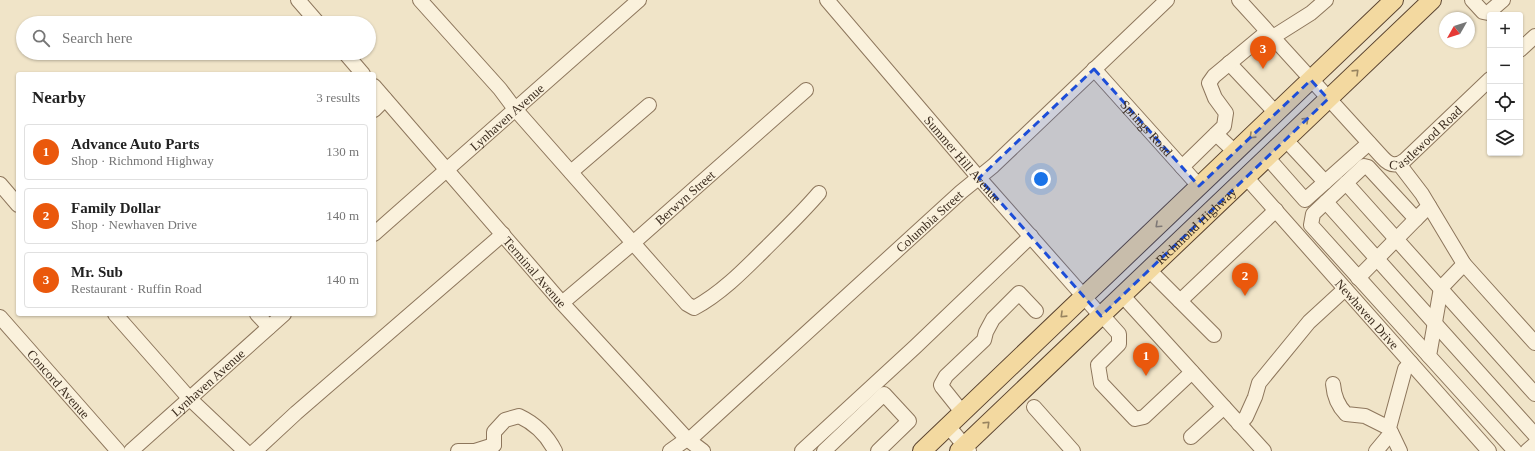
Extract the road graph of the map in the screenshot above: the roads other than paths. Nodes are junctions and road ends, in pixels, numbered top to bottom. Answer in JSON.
{"nodes":[{"id":1,"x":298,"y":0,"type":"edge"},
{"id":2,"x":420,"y":0,"type":"edge"},
{"id":3,"x":639,"y":0,"type":"edge"},
{"id":4,"x":827,"y":0,"type":"edge"},
{"id":5,"x":1167,"y":0,"type":"edge"},
{"id":6,"x":1239,"y":0,"type":"edge"},
{"id":7,"x":1326,"y":0,"type":"edge"},
{"id":8,"x":1394,"y":0,"type":"edge"},
{"id":9,"x":1432,"y":0,"type":"edge"},
{"id":10,"x":1472,"y":0,"type":"edge"},
{"id":11,"x":1503,"y":0,"type":"edge"},
{"id":12,"x":312,"y":16,"type":"edge"},
{"id":13,"x":1270,"y":34,"type":"junction"},
{"id":14,"x":1535,"y":36,"type":"edge"},
{"id":15,"x":1522,"y":48,"type":"edge"},
{"id":16,"x":351,"y":60,"type":"edge"},
{"id":17,"x":1229,"y":63,"type":"junction"},
{"id":18,"x":1094,"y":70,"type":"junction"},
{"id":19,"x":361,"y":72,"type":"edge"},
{"id":20,"x":1311,"y":80,"type":"junction"},
{"id":21,"x":1487,"y":82,"type":"edge"},
{"id":22,"x":376,"y":88,"type":"edge"},
{"id":23,"x":806,"y":90,"type":"dead end"},
{"id":24,"x":385,"y":99,"type":"junction"},
{"id":25,"x":1328,"y":99,"type":"junction"},
{"id":26,"x":649,"y":105,"type":"dead end"},
{"id":27,"x":376,"y":108,"type":"edge"},
{"id":28,"x":515,"y":109,"type":"junction"},
{"id":29,"x":1276,"y":113,"type":"junction"},
{"id":30,"x":1216,"y":134,"type":"junction"},
{"id":31,"x":1286,"y":140,"type":"junction"},
{"id":32,"x":1369,"y":143,"type":"junction"},
{"id":33,"x":1235,"y":152,"type":"junction"},
{"id":34,"x":1267,"y":157,"type":"junction"},
{"id":35,"x":1399,"y":164,"type":"junction"},
{"id":36,"x":1182,"y":167,"type":"junction"},
{"id":37,"x":447,"y":169,"type":"junction"},
{"id":38,"x":571,"y":172,"type":"junction"},
{"id":39,"x":1246,"y":177,"type":"junction"},
{"id":40,"x":979,"y":178,"type":"junction"},
{"id":41,"x":1325,"y":182,"type":"junction"},
{"id":42,"x":1346,"y":183,"type":"junction"},
{"id":43,"x":0,"y":184,"type":"edge"},
{"id":44,"x":1199,"y":186,"type":"junction"},
{"id":45,"x":819,"y":193,"type":"dead end"},
{"id":46,"x":1326,"y":202,"type":"junction"},
{"id":47,"x":16,"y":203,"type":"edge"},
{"id":48,"x":1429,"y":206,"type":"junction"},
{"id":49,"x":1276,"y":210,"type":"junction"},
{"id":50,"x":1416,"y":219,"type":"junction"},
{"id":51,"x":376,"y":232,"type":"edge"},
{"id":52,"x":502,"y":234,"type":"junction"},
{"id":53,"x":1030,"y":236,"type":"junction"},
{"id":54,"x":1397,"y":238,"type":"junction"},
{"id":55,"x":633,"y":243,"type":"junction"},
{"id":56,"x":1378,"y":258,"type":"junction"},
{"id":57,"x":1464,"y":264,"type":"junction"},
{"id":58,"x":1149,"y":270,"type":"junction"},
{"id":59,"x":1358,"y":278,"type":"junction"},
{"id":60,"x":1441,"y":288,"type":"junction"},
{"id":61,"x":1345,"y":289,"type":"junction"},
{"id":62,"x":1122,"y":295,"type":"junction"},
{"id":63,"x":1083,"y":296,"type":"junction"},
{"id":64,"x":1180,"y":301,"type":"junction"},
{"id":65,"x":562,"y":303,"type":"junction"},
{"id":66,"x":1036,"y":311,"type":"dead end"},
{"id":67,"x":1101,"y":315,"type":"junction"},
{"id":68,"x":117,"y":316,"type":"edge"},
{"id":69,"x":259,"y":316,"type":"edge"},
{"id":70,"x":282,"y":316,"type":"edge"},
{"id":71,"x":0,"y":317,"type":"edge"},
{"id":72,"x":1435,"y":322,"type":"junction"},
{"id":73,"x":269,"y":328,"type":"junction"},
{"id":74,"x":1214,"y":335,"type":"dead end"},
{"id":75,"x":1535,"y":344,"type":"edge"},
{"id":76,"x":1429,"y":356,"type":"junction"},
{"id":77,"x":1411,"y":363,"type":"junction"},
{"id":78,"x":1192,"y":372,"type":"junction"},
{"id":79,"x":1332,"y":384,"type":"dead end"},
{"id":80,"x":1535,"y":394,"type":"edge"},
{"id":81,"x":189,"y":398,"type":"junction"},
{"id":82,"x":1034,"y":407,"type":"dead end"},
{"id":83,"x":1224,"y":407,"type":"junction"},
{"id":84,"x":962,"y":412,"type":"junction"},
{"id":85,"x":1239,"y":424,"type":"junction"},
{"id":86,"x":948,"y":426,"type":"junction"},
{"id":87,"x":1390,"y":431,"type":"junction"},
{"id":88,"x":1535,"y":435,"type":"edge"},
{"id":89,"x":1191,"y":437,"type":"dead end"},
{"id":90,"x":688,"y":440,"type":"junction"},
{"id":91,"x":1535,"y":444,"type":"edge"},
{"id":92,"x":497,"y":448,"type":"edge"},
{"id":93,"x":831,"y":449,"type":"edge"},
{"id":94,"x":964,"y":449,"type":"edge"},
{"id":95,"x":118,"y":451,"type":"edge"},
{"id":96,"x":131,"y":451,"type":"edge"},
{"id":97,"x":244,"y":451,"type":"edge"},
{"id":98,"x":255,"y":451,"type":"edge"},
{"id":99,"x":458,"y":451,"type":"edge"},
{"id":100,"x":555,"y":451,"type":"edge"},
{"id":101,"x":670,"y":451,"type":"edge"},
{"id":102,"x":703,"y":451,"type":"edge"},
{"id":103,"x":802,"y":451,"type":"edge"},
{"id":104,"x":878,"y":451,"type":"edge"},
{"id":105,"x":922,"y":451,"type":"edge"},
{"id":106,"x":1074,"y":451,"type":"edge"},
{"id":107,"x":1264,"y":451,"type":"edge"},
{"id":108,"x":1376,"y":451,"type":"edge"},
{"id":109,"x":1400,"y":451,"type":"edge"},
{"id":110,"x":1489,"y":451,"type":"edge"},
{"id":111,"x":1515,"y":451,"type":"edge"},
{"id":112,"x":1527,"y":451,"type":"edge"}],
"edges":[{"from":1,"to":12,"type":"street"},
{"from":2,"to":28,"type":"street"},
{"from":3,"to":28,"type":"street","name":"Lynhaven Avenue"},
{"from":4,"to":40,"type":"street","name":"Summer Hill Avenue"},
{"from":5,"to":18,"type":"street","name":"Columbia Street"},
{"from":6,"to":13,"type":"street","name":"Castlewood Road"},
{"from":7,"to":13,"type":"street"},
{"from":8,"to":20,"type":"main road","name":"Richmond Highway"},
{"from":25,"to":9,"type":"main road","name":"Richmond Highway","one_way":true},
{"from":10,"to":11,"type":"street"},
{"from":13,"to":17,"type":"street"},
{"from":13,"to":20,"type":"street","name":"Castlewood Road"},
{"from":14,"to":15,"type":"street"},
{"from":16,"to":19,"type":"street"},
{"from":17,"to":29,"type":"street"},
{"from":17,"to":30,"type":"street"},
{"from":18,"to":36,"type":"street","name":"Springs Road"},
{"from":18,"to":40,"type":"street","name":"Columbia Street"},
{"from":20,"to":25,"type":"street","name":"Castlewood Road"},
{"from":20,"to":29,"type":"main road","name":"Richmond Highway"},
{"from":21,"to":35,"type":"street","name":"Castlewood Road"},
{"from":22,"to":24,"type":"street","name":"Terminal Avenue"},
{"from":23,"to":55,"type":"street","name":"Berwyn Street"},
{"from":24,"to":27,"type":"street"},
{"from":24,"to":37,"type":"street","name":"Terminal Avenue"},
{"from":31,"to":25,"type":"main road","name":"Richmond Highway","one_way":true},
{"from":25,"to":32,"type":"street","name":"Castlewood Road"},
{"from":26,"to":38,"type":"street"},
{"from":28,"to":37,"type":"street","name":"Lynhaven Avenue"},
{"from":28,"to":38,"type":"street"},
{"from":29,"to":33,"type":"main road","name":"Richmond Highway","one_way":true},
{"from":30,"to":33,"type":"street"},
{"from":30,"to":36,"type":"street"},
{"from":31,"to":34,"type":"main road","name":"Richmond Highway"},
{"from":31,"to":41,"type":"street"},
{"from":32,"to":35,"type":"street","name":"Castlewood Road"},
{"from":32,"to":41,"type":"street"},
{"from":33,"to":44,"type":"main road","name":"Richmond Highway"},
{"from":34,"to":39,"type":"main road","name":"Richmond Highway"},
{"from":34,"to":41,"type":"street"},
{"from":35,"to":48,"type":"street"},
{"from":36,"to":44,"type":"street","name":"Springs Road"},
{"from":37,"to":51,"type":"street","name":"Lynhaven Avenue"},
{"from":37,"to":52,"type":"street","name":"Terminal Avenue"},
{"from":38,"to":55,"type":"street"},
{"from":39,"to":49,"type":"street","name":"Newhaven Drive"},
{"from":39,"to":58,"type":"main road","name":"Richmond Highway"},
{"from":40,"to":53,"type":"street","name":"Summer Hill Avenue"},
{"from":40,"to":90,"type":"street","name":"Columbia Street"},
{"from":42,"to":46,"type":"street"},
{"from":42,"to":50,"type":"street"},
{"from":42,"to":54,"type":"street"},
{"from":43,"to":47,"type":"street"},
{"from":44,"to":63,"type":"main road","name":"Richmond Highway","one_way":true},
{"from":45,"to":55,"type":"street"},
{"from":46,"to":56,"type":"street"},
{"from":46,"to":59,"type":"street"},
{"from":48,"to":50,"type":"street"},
{"from":48,"to":57,"type":"street"},
{"from":49,"to":61,"type":"street","name":"Newhaven Drive"},
{"from":49,"to":64,"type":"street"},
{"from":50,"to":54,"type":"street"},
{"from":52,"to":65,"type":"street","name":"Terminal Avenue"},
{"from":52,"to":98,"type":"street"},
{"from":53,"to":63,"type":"street","name":"Summer Hill Avenue"},
{"from":53,"to":103,"type":"street"},
{"from":54,"to":56,"type":"street"},
{"from":54,"to":60,"type":"street"},
{"from":55,"to":65,"type":"street","name":"Berwyn Street"},
{"from":56,"to":59,"type":"street"},
{"from":56,"to":72,"type":"street"},
{"from":57,"to":60,"type":"street"},
{"from":57,"to":75,"type":"street"},
{"from":58,"to":62,"type":"main road","name":"Richmond Highway"},
{"from":58,"to":64,"type":"street"},
{"from":59,"to":76,"type":"street"},
{"from":60,"to":72,"type":"street"},
{"from":60,"to":80,"type":"street"},
{"from":61,"to":77,"type":"street","name":"Newhaven Drive"},
{"from":61,"to":85,"type":"street"},
{"from":62,"to":67,"type":"main road","name":"Richmond Highway"},
{"from":62,"to":78,"type":"street"},
{"from":63,"to":67,"type":"street","name":"Summer Hill Avenue"},
{"from":63,"to":84,"type":"main road","name":"Richmond Highway","one_way":true},
{"from":64,"to":74,"type":"street"},
{"from":65,"to":90,"type":"street","name":"Terminal Avenue"},
{"from":66,"to":84,"type":"street"},
{"from":67,"to":78,"type":"street","name":"Summer Hill Avenue"},
{"from":94,"to":67,"type":"main road","name":"Richmond Highway","one_way":true},
{"from":68,"to":81,"type":"street"},
{"from":69,"to":73,"type":"street"},
{"from":70,"to":73,"type":"street","name":"Lynhaven Avenue"},
{"from":71,"to":95,"type":"street","name":"Concord Avenue"},
{"from":72,"to":76,"type":"street"},
{"from":72,"to":88,"type":"street"},
{"from":73,"to":81,"type":"street","name":"Lynhaven Avenue"},
{"from":76,"to":111,"type":"street"},
{"from":77,"to":87,"type":"street"},
{"from":77,"to":110,"type":"street","name":"Newhaven Drive"},
{"from":78,"to":83,"type":"street"},
{"from":79,"to":87,"type":"street"},
{"from":81,"to":96,"type":"street","name":"Lynhaven Avenue"},
{"from":81,"to":97,"type":"street"},
{"from":82,"to":106,"type":"street"},
{"from":83,"to":85,"type":"street"},
{"from":83,"to":89,"type":"street"},
{"from":84,"to":86,"type":"main road","name":"Richmond Highway"},
{"from":85,"to":107,"type":"street"},
{"from":86,"to":94,"type":"street"},
{"from":86,"to":105,"type":"main road","name":"Richmond Highway"},
{"from":87,"to":108,"type":"street"},
{"from":87,"to":109,"type":"street"},
{"from":90,"to":101,"type":"street","name":"Columbia Street"},
{"from":90,"to":102,"type":"street","name":"Terminal Avenue"},
{"from":91,"to":112,"type":"street"},
{"from":92,"to":99,"type":"street"},
{"from":92,"to":100,"type":"street"},
{"from":93,"to":104,"type":"street"}]}
